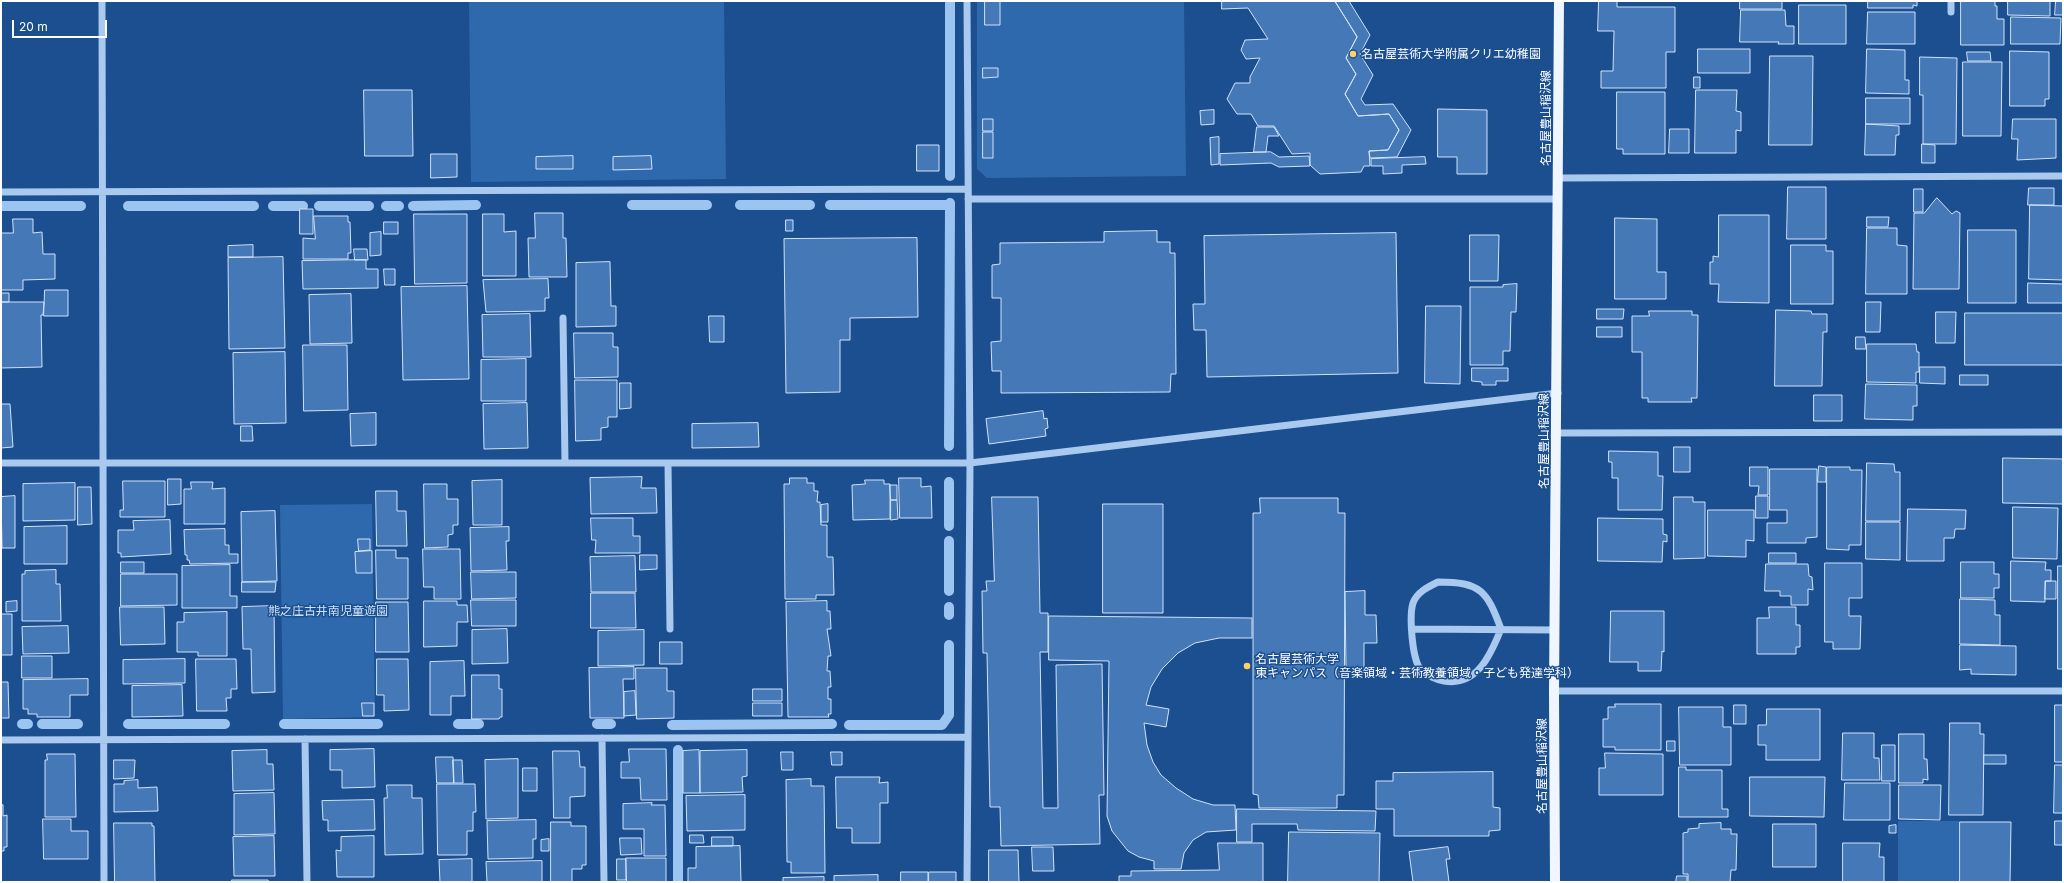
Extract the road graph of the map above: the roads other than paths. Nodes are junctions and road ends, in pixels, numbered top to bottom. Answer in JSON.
{"nodes":[{"id":1,"x":102,"y":1,"type":"edge"},
{"id":2,"x":967,"y":1,"type":"edge"},
{"id":3,"x":1559,"y":1,"type":"edge"},
{"id":4,"x":1951,"y":1,"type":"edge"},
{"id":5,"x":1951,"y":12,"type":"dead end"},
{"id":6,"x":2063,"y":176,"type":"edge"},
{"id":7,"x":1559,"y":178,"type":"junction"},
{"id":8,"x":968,"y":189,"type":"junction"},
{"id":9,"x":1,"y":192,"type":"edge"},
{"id":10,"x":103,"y":192,"type":"junction"},
{"id":11,"x":968,"y":199,"type":"junction"},
{"id":12,"x":1558,"y":199,"type":"junction"},
{"id":13,"x":563,"y":318,"type":"dead end"},
{"id":14,"x":1558,"y":393,"type":"junction"},
{"id":15,"x":2063,"y":432,"type":"edge"},
{"id":16,"x":1557,"y":433,"type":"junction"},
{"id":17,"x":1,"y":463,"type":"edge"},
{"id":18,"x":564,"y":463,"type":"junction"},
{"id":19,"x":668,"y":463,"type":"junction"},
{"id":20,"x":970,"y":463,"type":"junction"},
{"id":21,"x":103,"y":464,"type":"junction"},
{"id":22,"x":670,"y":629,"type":"dead end"},
{"id":23,"x":1412,"y":629,"type":"junction"},
{"id":24,"x":1501,"y":629,"type":"junction"},
{"id":25,"x":1555,"y":630,"type":"junction"},
{"id":26,"x":1554,"y":691,"type":"junction"},
{"id":27,"x":2063,"y":691,"type":"edge"},
{"id":28,"x":967,"y":737,"type":"junction"},
{"id":29,"x":602,"y":738,"type":"junction"},
{"id":30,"x":1,"y":740,"type":"edge"},
{"id":31,"x":104,"y":740,"type":"junction"},
{"id":32,"x":305,"y":740,"type":"junction"},
{"id":33,"x":104,"y":882,"type":"edge"},
{"id":34,"x":307,"y":882,"type":"edge"},
{"id":35,"x":604,"y":882,"type":"edge"},
{"id":36,"x":967,"y":882,"type":"edge"},
{"id":37,"x":1555,"y":882,"type":"edge"}],
"edges":[{"from":1,"to":10,"type":"street"},
{"from":2,"to":8,"type":"street"},
{"from":3,"to":7,"type":"main road","name":"名古屋豊山稲沢線"},
{"from":4,"to":5,"type":"street"},
{"from":6,"to":7,"type":"street"},
{"from":7,"to":12,"type":"main road","name":"名古屋豊山稲沢線"},
{"from":8,"to":10,"type":"street"},
{"from":8,"to":11,"type":"street"},
{"from":9,"to":10,"type":"street"},
{"from":10,"to":21,"type":"street"},
{"from":11,"to":12,"type":"street"},
{"from":11,"to":20,"type":"street"},
{"from":12,"to":14,"type":"main road","name":"名古屋豊山稲沢線"},
{"from":13,"to":18,"type":"street"},
{"from":14,"to":16,"type":"main road","name":"名古屋豊山稲沢線"},
{"from":14,"to":20,"type":"street"},
{"from":15,"to":16,"type":"street"},
{"from":16,"to":25,"type":"main road","name":"名古屋豊山稲沢線"},
{"from":17,"to":21,"type":"street"},
{"from":18,"to":19,"type":"street"},
{"from":18,"to":21,"type":"street"},
{"from":19,"to":20,"type":"street"},
{"from":19,"to":22,"type":"street"},
{"from":20,"to":28,"type":"street"},
{"from":21,"to":31,"type":"street"},
{"from":23,"to":24,"type":"street"},
{"from":23,"to":24,"type":"street"},
{"from":23,"to":24,"type":"street"},
{"from":24,"to":25,"type":"street"},
{"from":25,"to":26,"type":"main road","name":"名古屋豊山稲沢線"},
{"from":26,"to":27,"type":"street"},
{"from":26,"to":37,"type":"main road","name":"名古屋豊山稲沢線"},
{"from":28,"to":29,"type":"street"},
{"from":28,"to":36,"type":"street"},
{"from":29,"to":32,"type":"street"},
{"from":29,"to":35,"type":"street"},
{"from":30,"to":31,"type":"street"},
{"from":31,"to":32,"type":"street"},
{"from":31,"to":33,"type":"street"},
{"from":32,"to":34,"type":"street"}]}
